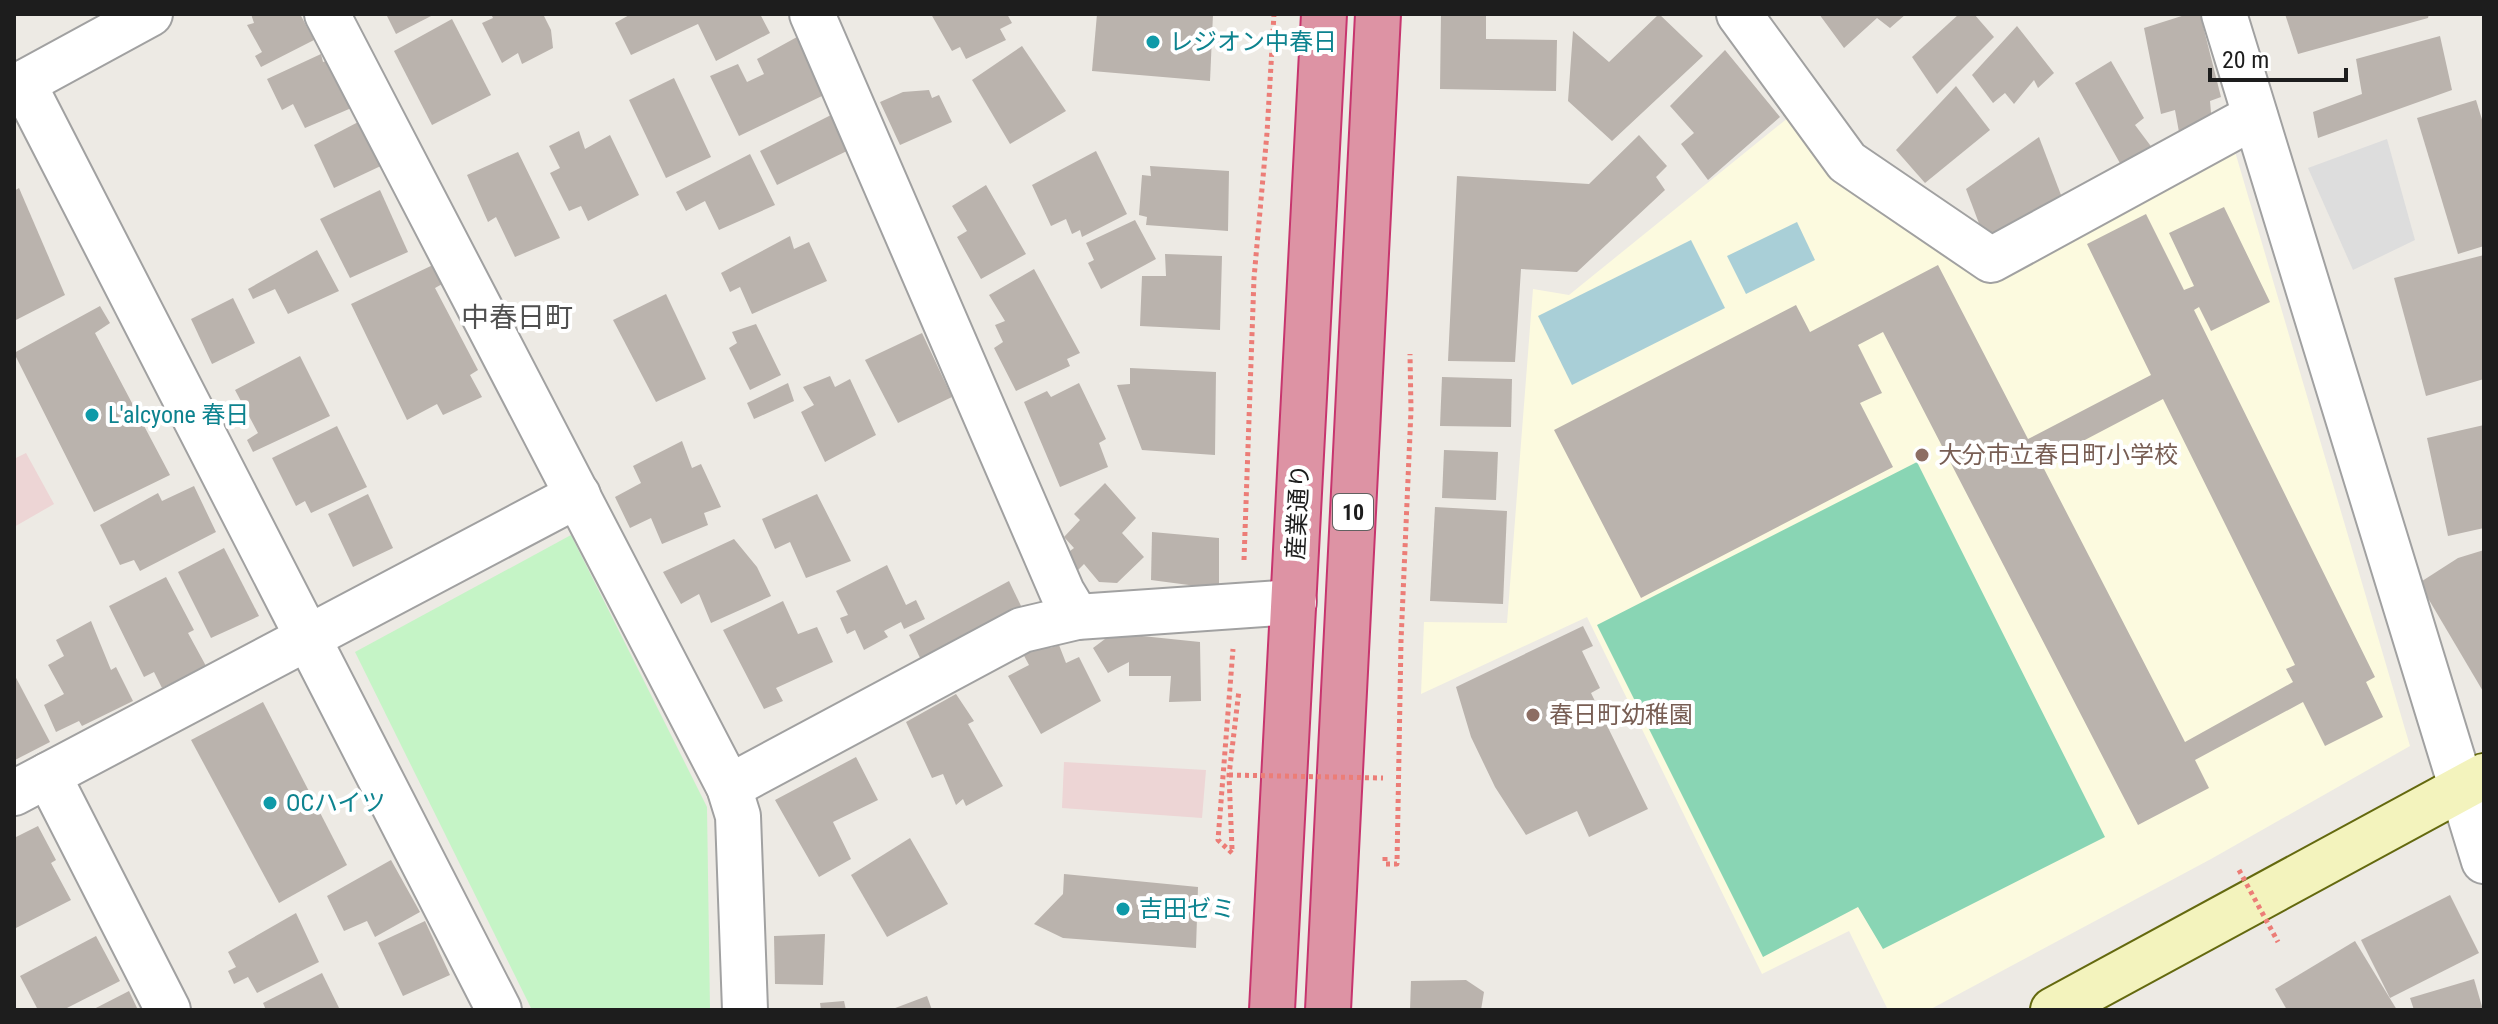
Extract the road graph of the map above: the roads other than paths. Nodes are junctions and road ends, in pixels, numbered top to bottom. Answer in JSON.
{"nodes":[{"id":1,"x":150,"y":14,"type":"edge"},
{"id":2,"x":327,"y":14,"type":"edge"},
{"id":3,"x":812,"y":14,"type":"edge"},
{"id":4,"x":1324,"y":14,"type":"edge"},
{"id":5,"x":1378,"y":14,"type":"edge"},
{"id":6,"x":1739,"y":14,"type":"edge"},
{"id":7,"x":2224,"y":14,"type":"edge"},
{"id":8,"x":19,"y":86,"type":"edge"},
{"id":9,"x":2255,"y":116,"type":"junction"},
{"id":10,"x":578,"y":495,"type":"junction"},
{"id":11,"x":1294,"y":602,"type":"junction"},
{"id":12,"x":1077,"y":617,"type":"junction"},
{"id":13,"x":308,"y":637,"type":"junction"},
{"id":14,"x":2473,"y":782,"type":"edge"},
{"id":15,"x":31,"y":784,"type":"edge"},
{"id":16,"x":729,"y":787,"type":"junction"},
{"id":17,"x":2484,"y":861,"type":"edge"},
{"id":18,"x":168,"y":1010,"type":"edge"},
{"id":19,"x":499,"y":1010,"type":"edge"},
{"id":20,"x":745,"y":1010,"type":"edge"},
{"id":21,"x":1272,"y":1010,"type":"edge"},
{"id":22,"x":1328,"y":1010,"type":"edge"},
{"id":23,"x":2053,"y":1010,"type":"edge"}],
"edges":[{"from":1,"to":8,"type":"street"},
{"from":2,"to":10,"type":"street"},
{"from":3,"to":12,"type":"street"},
{"from":4,"to":11,"type":"highway","name":"産業通り","number":"10"},
{"from":5,"to":22,"type":"highway","number":"10"},
{"from":6,"to":9,"type":"street"},
{"from":7,"to":9,"type":"street"},
{"from":8,"to":13,"type":"street"},
{"from":9,"to":14,"type":"street"},
{"from":10,"to":13,"type":"street"},
{"from":10,"to":16,"type":"street"},
{"from":11,"to":12,"type":"street"},
{"from":11,"to":21,"type":"highway","name":"産業通り","number":"10"},
{"from":12,"to":16,"type":"street"},
{"from":13,"to":15,"type":"street"},
{"from":13,"to":19,"type":"street"},
{"from":14,"to":17,"type":"street"},
{"from":14,"to":23,"type":"street"},
{"from":15,"to":18,"type":"street"},
{"from":16,"to":20,"type":"street"}]}
